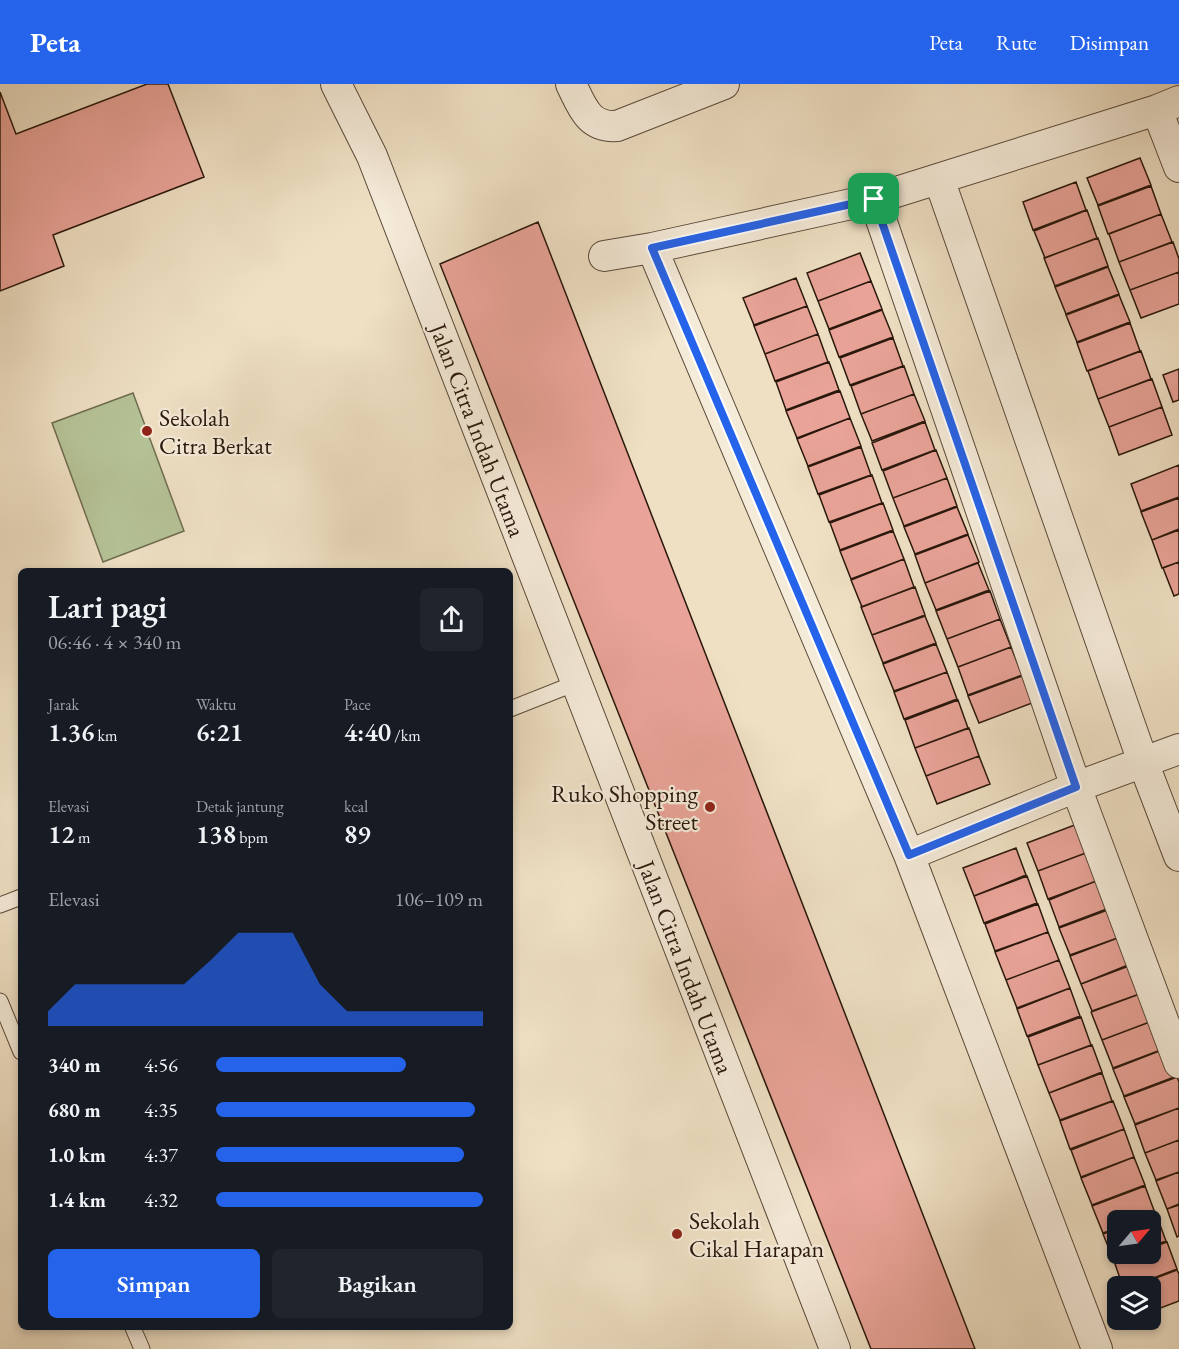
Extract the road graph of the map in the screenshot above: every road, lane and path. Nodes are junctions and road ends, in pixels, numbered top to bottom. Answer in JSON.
{"nodes":[{"id":1,"x":336,"y":84,"type":"edge"},
{"id":2,"x":571,"y":84,"type":"edge"},
{"id":3,"x":724,"y":84,"type":"edge"},
{"id":4,"x":1168,"y":105,"type":"edge"},
{"id":5,"x":1179,"y":167,"type":"edge"},
{"id":6,"x":939,"y":179,"type":"junction"},
{"id":7,"x":874,"y":199,"type":"junction"},
{"id":8,"x":652,"y":248,"type":"junction"},
{"id":9,"x":604,"y":256,"type":"dead end"},
{"id":10,"x":576,"y":683,"type":"junction"},
{"id":11,"x":513,"y":708,"type":"edge"},
{"id":12,"x":1179,"y":749,"type":"edge"},
{"id":13,"x":1143,"y":762,"type":"junction"},
{"id":14,"x":1076,"y":787,"type":"junction"},
{"id":15,"x":909,"y":855,"type":"junction"},
{"id":16,"x":1179,"y":856,"type":"edge"},
{"id":17,"x":18,"y":898,"type":"edge"},
{"id":18,"x":0,"y":906,"type":"edge"},
{"id":19,"x":0,"y":1001,"type":"edge"},
{"id":20,"x":18,"y":1045,"type":"edge"},
{"id":21,"x":1179,"y":1063,"type":"edge"},
{"id":22,"x":134,"y":1330,"type":"edge"},
{"id":23,"x":142,"y":1349,"type":"edge"},
{"id":24,"x":835,"y":1349,"type":"edge"},
{"id":25,"x":1097,"y":1349,"type":"edge"}],
"edges":[{"from":1,"to":10,"type":"street","name":"Jalan Citra Indah Utama"},
{"from":2,"to":3,"type":"street"},
{"from":4,"to":5,"type":"street"},
{"from":4,"to":6,"type":"street"},
{"from":6,"to":7,"type":"street"},
{"from":6,"to":13,"type":"street"},
{"from":7,"to":8,"type":"street"},
{"from":7,"to":14,"type":"street"},
{"from":8,"to":9,"type":"street"},
{"from":8,"to":15,"type":"street"},
{"from":10,"to":11,"type":"lane"},
{"from":10,"to":24,"type":"street","name":"Jalan Citra Indah Utama"},
{"from":12,"to":13,"type":"street"},
{"from":13,"to":14,"type":"street"},
{"from":13,"to":16,"type":"street"},
{"from":14,"to":15,"type":"street"},
{"from":14,"to":21,"type":"street"},
{"from":15,"to":25,"type":"street"},
{"from":17,"to":18,"type":"lane"},
{"from":19,"to":20,"type":"lane"},
{"from":22,"to":23,"type":"lane"}]}
